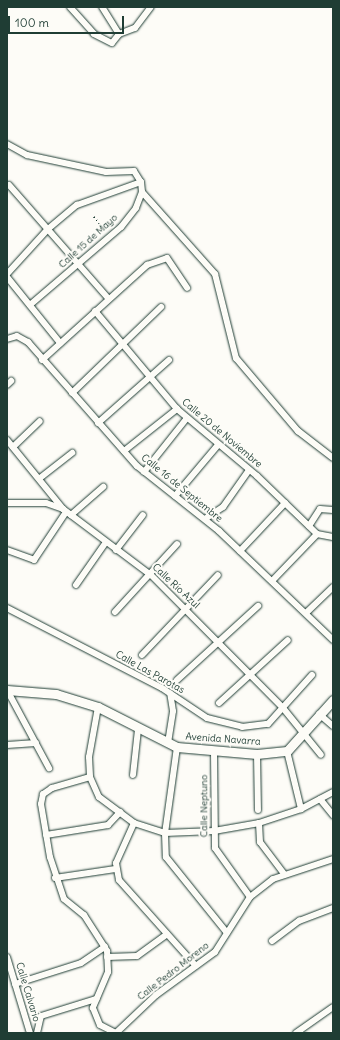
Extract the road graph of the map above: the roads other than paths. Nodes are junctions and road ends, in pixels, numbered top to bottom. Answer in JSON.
{"nodes":[{"id":1,"x":70,"y":7,"type":"edge"},
{"id":2,"x":102,"y":7,"type":"edge"},
{"id":3,"x":151,"y":7,"type":"edge"},
{"id":4,"x":119,"y":34,"type":"junction"},
{"id":5,"x":7,"y":144,"type":"edge"},
{"id":6,"x":141,"y":182,"type":"junction"},
{"id":7,"x":9,"y":185,"type":"dead end"},
{"id":8,"x":142,"y":192,"type":"junction"},
{"id":9,"x":48,"y":229,"type":"junction"},
{"id":10,"x":78,"y":264,"type":"junction"},
{"id":11,"x":7,"y":274,"type":"edge"},
{"id":12,"x":7,"y":277,"type":"edge"},
{"id":13,"x":187,"y":288,"type":"dead end"},
{"id":14,"x":108,"y":298,"type":"junction"},
{"id":15,"x":30,"y":305,"type":"junction"},
{"id":16,"x":161,"y":307,"type":"dead end"},
{"id":17,"x":95,"y":311,"type":"junction"},
{"id":18,"x":7,"y":339,"type":"edge"},
{"id":19,"x":60,"y":343,"type":"junction"},
{"id":20,"x":122,"y":344,"type":"junction"},
{"id":21,"x":42,"y":360,"type":"junction"},
{"id":22,"x":169,"y":360,"type":"dead end"},
{"id":23,"x":149,"y":377,"type":"junction"},
{"id":24,"x":72,"y":392,"type":"junction"},
{"id":25,"x":177,"y":409,"type":"junction"},
{"id":26,"x":186,"y":418,"type":"junction"},
{"id":27,"x":40,"y":420,"type":"dead end"},
{"id":28,"x":98,"y":422,"type":"junction"},
{"id":29,"x":7,"y":440,"type":"edge"},
{"id":30,"x":218,"y":445,"type":"junction"},
{"id":31,"x":13,"y":447,"type":"junction"},
{"id":32,"x":124,"y":451,"type":"junction"},
{"id":33,"x":72,"y":453,"type":"dead end"},
{"id":34,"x":333,"y":458,"type":"edge"},
{"id":35,"x":249,"y":470,"type":"junction"},
{"id":36,"x":144,"y":472,"type":"junction"},
{"id":37,"x":40,"y":478,"type":"junction"},
{"id":38,"x":103,"y":487,"type":"dead end"},
{"id":39,"x":175,"y":496,"type":"junction"},
{"id":40,"x":7,"y":503,"type":"edge"},
{"id":41,"x":285,"y":503,"type":"junction"},
{"id":42,"x":333,"y":510,"type":"edge"},
{"id":43,"x":67,"y":512,"type":"junction"},
{"id":44,"x":143,"y":515,"type":"dead end"},
{"id":45,"x":205,"y":520,"type":"junction"},
{"id":46,"x":309,"y":526,"type":"junction"},
{"id":47,"x":317,"y":534,"type":"junction"},
{"id":48,"x":333,"y":537,"type":"edge"},
{"id":49,"x":106,"y":542,"type":"junction"},
{"id":50,"x":177,"y":544,"type":"dead end"},
{"id":51,"x":7,"y":550,"type":"edge"},
{"id":52,"x":116,"y":550,"type":"junction"},
{"id":53,"x":240,"y":551,"type":"junction"},
{"id":54,"x":151,"y":575,"type":"junction"},
{"id":55,"x":218,"y":575,"type":"dead end"},
{"id":56,"x":272,"y":581,"type":"junction"},
{"id":57,"x":76,"y":585,"type":"dead end"},
{"id":58,"x":333,"y":587,"type":"edge"},
{"id":59,"x":258,"y":606,"type":"dead end"},
{"id":60,"x":7,"y":608,"type":"edge"},
{"id":61,"x":187,"y":608,"type":"junction"},
{"id":62,"x":115,"y":612,"type":"dead end"},
{"id":63,"x":306,"y":613,"type":"junction"},
{"id":64,"x":288,"y":640,"type":"dead end"},
{"id":65,"x":333,"y":640,"type":"edge"},
{"id":66,"x":219,"y":642,"type":"junction"},
{"id":67,"x":142,"y":655,"type":"dead end"},
{"id":68,"x":250,"y":675,"type":"junction"},
{"id":69,"x":312,"y":675,"type":"dead end"},
{"id":70,"x":177,"y":680,"type":"dead end"},
{"id":71,"x":7,"y":690,"type":"edge"},
{"id":72,"x":170,"y":693,"type":"junction"},
{"id":73,"x":333,"y":700,"type":"edge"},
{"id":74,"x":219,"y":703,"type":"dead end"},
{"id":75,"x":98,"y":707,"type":"junction"},
{"id":76,"x":283,"y":708,"type":"junction"},
{"id":77,"x":319,"y":714,"type":"junction"},
{"id":78,"x":333,"y":726,"type":"edge"},
{"id":79,"x":138,"y":730,"type":"junction"},
{"id":80,"x":302,"y":732,"type":"junction"},
{"id":81,"x":36,"y":743,"type":"junction"},
{"id":82,"x":168,"y":743,"type":"junction"},
{"id":83,"x":7,"y":745,"type":"edge"},
{"id":84,"x":178,"y":747,"type":"junction"},
{"id":85,"x":287,"y":751,"type":"junction"},
{"id":86,"x":214,"y":752,"type":"junction"},
{"id":87,"x":257,"y":754,"type":"junction"},
{"id":88,"x":320,"y":755,"type":"dead end"},
{"id":89,"x":49,"y":768,"type":"dead end"},
{"id":90,"x":133,"y":775,"type":"dead end"},
{"id":91,"x":90,"y":777,"type":"junction"},
{"id":92,"x":333,"y":792,"type":"edge"},
{"id":93,"x":320,"y":799,"type":"junction"},
{"id":94,"x":301,"y":809,"type":"junction"},
{"id":95,"x":258,"y":810,"type":"dead end"},
{"id":96,"x":120,"y":812,"type":"junction"},
{"id":97,"x":333,"y":815,"type":"edge"},
{"id":98,"x":134,"y":822,"type":"junction"},
{"id":99,"x":259,"y":823,"type":"junction"},
{"id":100,"x":214,"y":831,"type":"junction"},
{"id":101,"x":165,"y":832,"type":"junction"},
{"id":102,"x":46,"y":835,"type":"junction"},
{"id":103,"x":333,"y":859,"type":"edge"},
{"id":104,"x":115,"y":869,"type":"junction"},
{"id":105,"x":284,"y":875,"type":"junction"},
{"id":106,"x":55,"y":878,"type":"junction"},
{"id":107,"x":250,"y":897,"type":"junction"},
{"id":108,"x":333,"y":908,"type":"edge"},
{"id":109,"x":227,"y":933,"type":"junction"},
{"id":110,"x":167,"y":934,"type":"junction"},
{"id":111,"x":272,"y":941,"type":"dead end"},
{"id":112,"x":105,"y":947,"type":"junction"},
{"id":113,"x":7,"y":957,"type":"edge"},
{"id":114,"x":108,"y":957,"type":"junction"},
{"id":115,"x":196,"y":966,"type":"junction"},
{"id":116,"x":15,"y":984,"type":"junction"},
{"id":117,"x":96,"y":999,"type":"junction"},
{"id":118,"x":333,"y":1006,"type":"edge"},
{"id":119,"x":30,"y":1033,"type":"edge"},
{"id":120,"x":37,"y":1033,"type":"edge"},
{"id":121,"x":116,"y":1033,"type":"edge"},
{"id":122,"x":296,"y":1033,"type":"edge"}],
"edges":[{"from":1,"to":4,"type":"street"},
{"from":2,"to":4,"type":"street"},
{"from":3,"to":4,"type":"street"},
{"from":5,"to":6,"type":"street"},
{"from":6,"to":8,"type":"street","name":"Calle 15 de Mayo"},
{"from":6,"to":9,"type":"street"},
{"from":7,"to":9,"type":"street"},
{"from":8,"to":10,"type":"street","name":"Calle 15 de Mayo"},
{"from":8,"to":34,"type":"street"},
{"from":9,"to":10,"type":"street"},
{"from":9,"to":11,"type":"street"},
{"from":10,"to":14,"type":"street"},
{"from":10,"to":15,"type":"street","name":"Calle 15 de Mayo"},
{"from":12,"to":15,"type":"street"},
{"from":13,"to":14,"type":"street"},
{"from":14,"to":17,"type":"street"},
{"from":15,"to":19,"type":"street"},
{"from":16,"to":20,"type":"street"},
{"from":17,"to":19,"type":"street"},
{"from":17,"to":20,"type":"street","name":"Calle 20 de Noviembre"},
{"from":18,"to":21,"type":"street","name":"Calle 16 de Septiembre"},
{"from":19,"to":21,"type":"street"},
{"from":20,"to":23,"type":"street","name":"Calle 20 de Noviembre"},
{"from":20,"to":24,"type":"street"},
{"from":21,"to":24,"type":"street","name":"Calle 16 de Septiembre"},
{"from":22,"to":23,"type":"street"},
{"from":23,"to":25,"type":"street","name":"Calle 20 de Noviembre"},
{"from":23,"to":28,"type":"street"},
{"from":24,"to":28,"type":"street","name":"Calle 16 de Septiembre"},
{"from":25,"to":26,"type":"street","name":"Calle 20 de Noviembre"},
{"from":25,"to":32,"type":"street"},
{"from":26,"to":30,"type":"street","name":"Calle 20 de Noviembre"},
{"from":26,"to":36,"type":"street"},
{"from":27,"to":31,"type":"street"},
{"from":28,"to":32,"type":"street","name":"Calle 16 de Septiembre"},
{"from":29,"to":31,"type":"street"},
{"from":30,"to":35,"type":"street","name":"Calle 20 de Noviembre"},
{"from":30,"to":39,"type":"street"},
{"from":31,"to":37,"type":"street"},
{"from":32,"to":36,"type":"street","name":"Calle 16 de Septiembre"},
{"from":33,"to":37,"type":"street"},
{"from":35,"to":41,"type":"street","name":"Calle 20 de Noviembre"},
{"from":35,"to":45,"type":"street"},
{"from":36,"to":39,"type":"street","name":"Calle 16 de Septiembre"},
{"from":37,"to":43,"type":"street"},
{"from":38,"to":43,"type":"street"},
{"from":39,"to":45,"type":"street","name":"Calle 16 de Septiembre"},
{"from":40,"to":43,"type":"street","name":"Calle Río Azul"},
{"from":41,"to":46,"type":"street","name":"Calle 20 de Noviembre"},
{"from":41,"to":53,"type":"street"},
{"from":42,"to":46,"type":"street"},
{"from":43,"to":49,"type":"street","name":"Calle Río Azul"},
{"from":43,"to":51,"type":"street"},
{"from":44,"to":52,"type":"street"},
{"from":45,"to":53,"type":"street","name":"Calle 16 de Septiembre"},
{"from":46,"to":47,"type":"street","name":"Calle 20 de Noviembre"},
{"from":47,"to":48,"type":"street"},
{"from":47,"to":56,"type":"street"},
{"from":49,"to":52,"type":"street","name":"Calle Río Azul"},
{"from":49,"to":57,"type":"street"},
{"from":50,"to":54,"type":"street"},
{"from":52,"to":54,"type":"street","name":"Calle Río Azul"},
{"from":53,"to":56,"type":"street","name":"Calle 16 de Septiembre"},
{"from":54,"to":61,"type":"street","name":"Calle Río Azul"},
{"from":54,"to":62,"type":"street"},
{"from":55,"to":61,"type":"street"},
{"from":56,"to":63,"type":"street","name":"Calle 16 de Septiembre"},
{"from":58,"to":63,"type":"street"},
{"from":59,"to":66,"type":"street"},
{"from":60,"to":72,"type":"street","name":"Calle Las Parotas"},
{"from":61,"to":66,"type":"street","name":"Calle Río Azul"},
{"from":61,"to":67,"type":"street"},
{"from":63,"to":65,"type":"street","name":"Calle 16 de Septiembre"},
{"from":64,"to":68,"type":"street"},
{"from":66,"to":68,"type":"street","name":"Calle Río Azul"},
{"from":66,"to":70,"type":"street"},
{"from":68,"to":74,"type":"street"},
{"from":68,"to":76,"type":"street","name":"Calle Río Azul"},
{"from":69,"to":76,"type":"street","name":"Calle Las Parotas"},
{"from":71,"to":75,"type":"street","name":"Avenida Navarra"},
{"from":71,"to":81,"type":"street"},
{"from":72,"to":76,"type":"street","name":"Calle Las Parotas"},
{"from":72,"to":82,"type":"street"},
{"from":73,"to":77,"type":"street"},
{"from":75,"to":79,"type":"street","name":"Avenida Navarra"},
{"from":75,"to":91,"type":"street"},
{"from":76,"to":80,"type":"street","name":"Calle Río Azul"},
{"from":77,"to":78,"type":"street"},
{"from":77,"to":80,"type":"street"},
{"from":79,"to":82,"type":"street","name":"Avenida Navarra"},
{"from":79,"to":90,"type":"street"},
{"from":80,"to":85,"type":"street"},
{"from":80,"to":88,"type":"street","name":"Calle Río Azul"},
{"from":81,"to":83,"type":"street"},
{"from":81,"to":89,"type":"street"},
{"from":82,"to":84,"type":"street","name":"Avenida Navarra"},
{"from":84,"to":86,"type":"street","name":"Avenida Navarra"},
{"from":84,"to":101,"type":"street"},
{"from":85,"to":87,"type":"street","name":"Avenida Navarra"},
{"from":85,"to":94,"type":"street"},
{"from":86,"to":87,"type":"street","name":"Avenida Navarra"},
{"from":86,"to":100,"type":"street","name":"Calle Neptuno"},
{"from":87,"to":95,"type":"street"},
{"from":91,"to":96,"type":"street"},
{"from":91,"to":102,"type":"street"},
{"from":92,"to":93,"type":"street"},
{"from":93,"to":94,"type":"street"},
{"from":93,"to":97,"type":"street"},
{"from":94,"to":99,"type":"street"},
{"from":96,"to":98,"type":"street"},
{"from":96,"to":102,"type":"street"},
{"from":98,"to":101,"type":"street"},
{"from":98,"to":104,"type":"street"},
{"from":99,"to":100,"type":"street"},
{"from":99,"to":105,"type":"street"},
{"from":100,"to":101,"type":"street"},
{"from":100,"to":107,"type":"street","name":"Calle Neptuno"},
{"from":101,"to":109,"type":"street"},
{"from":102,"to":106,"type":"street"},
{"from":103,"to":105,"type":"street","name":"Calle Pedro Moreno"},
{"from":104,"to":106,"type":"street"},
{"from":104,"to":110,"type":"street"},
{"from":105,"to":107,"type":"street","name":"Calle Pedro Moreno"},
{"from":106,"to":112,"type":"street"},
{"from":107,"to":109,"type":"street","name":"Calle Pedro Moreno"},
{"from":108,"to":111,"type":"street"},
{"from":109,"to":115,"type":"street","name":"Calle Pedro Moreno"},
{"from":110,"to":114,"type":"street"},
{"from":110,"to":115,"type":"street"},
{"from":112,"to":114,"type":"street"},
{"from":112,"to":116,"type":"street"},
{"from":113,"to":116,"type":"street","name":"Calle Calvario"},
{"from":114,"to":117,"type":"street"},
{"from":115,"to":121,"type":"street","name":"Calle Pedro Moreno"},
{"from":116,"to":119,"type":"street","name":"Calle Calvario"},
{"from":117,"to":120,"type":"street"},
{"from":117,"to":121,"type":"street"},
{"from":118,"to":122,"type":"street"}]}
